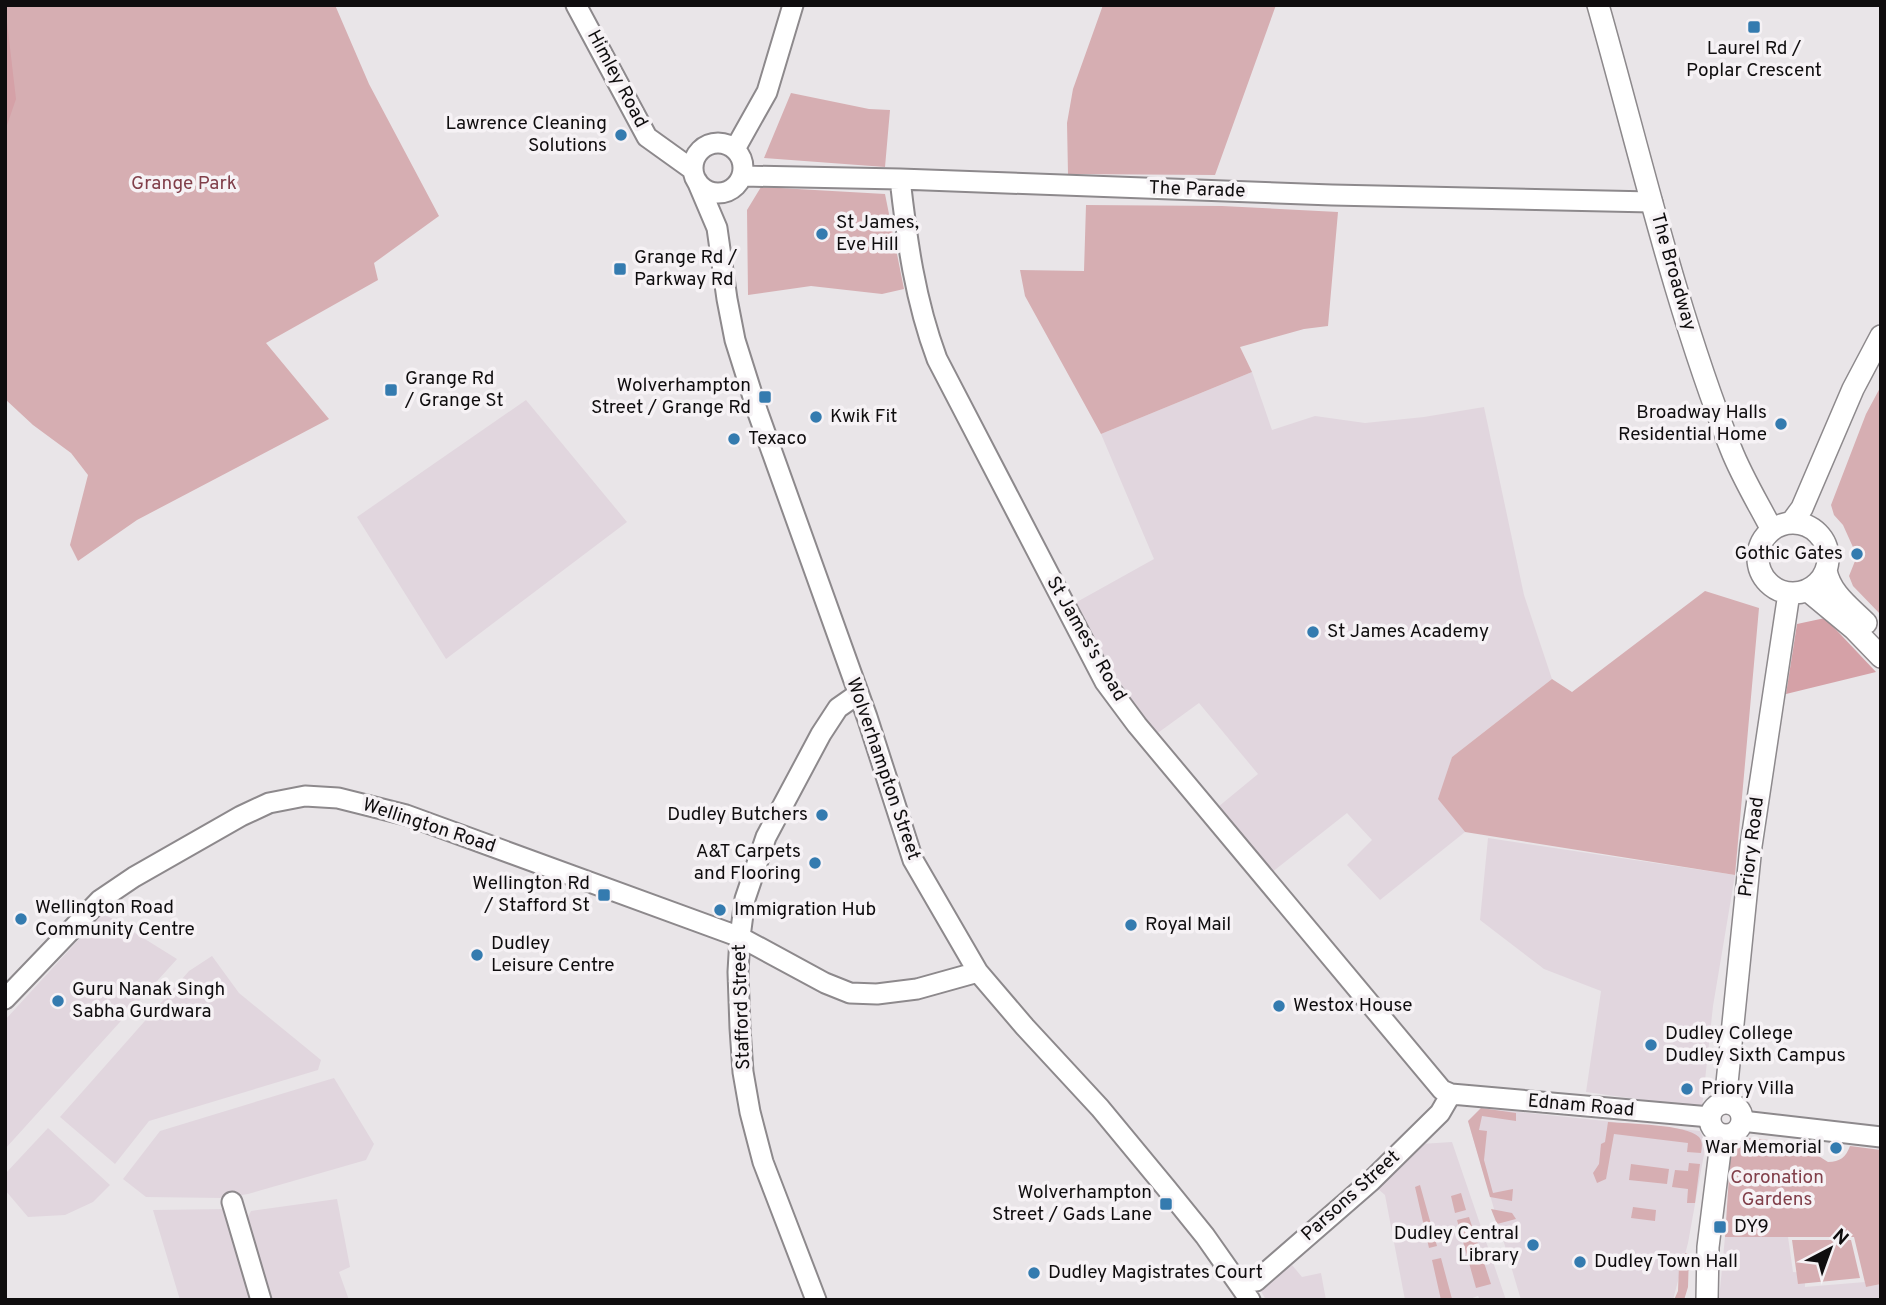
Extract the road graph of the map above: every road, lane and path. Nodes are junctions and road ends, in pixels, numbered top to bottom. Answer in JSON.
{"nodes":[{"id":1,"x":576,"y":5,"type":"edge"},
{"id":2,"x":793,"y":5,"type":"edge"},
{"id":3,"x":1598,"y":5,"type":"edge"},
{"id":4,"x":730,"y":146,"type":"junction"},
{"id":5,"x":696,"y":168,"type":"junction"},
{"id":6,"x":743,"y":176,"type":"junction"},
{"id":7,"x":900,"y":179,"type":"junction"},
{"id":8,"x":726,"y":192,"type":"junction"},
{"id":9,"x":1652,"y":202,"type":"junction"},
{"id":10,"x":717,"y":228,"type":"junction"},
{"id":11,"x":1881,"y":336,"type":"edge"},
{"id":12,"x":1881,"y":363,"type":"edge"},
{"id":13,"x":1782,"y":526,"type":"junction"},
{"id":14,"x":1816,"y":531,"type":"junction"},
{"id":15,"x":1826,"y":570,"type":"junction"},
{"id":16,"x":1798,"y":591,"type":"junction"},
{"id":17,"x":1881,"y":639,"type":"edge"},
{"id":18,"x":1881,"y":657,"type":"edge"},
{"id":19,"x":858,"y":694,"type":"junction"},
{"id":20,"x":740,"y":937,"type":"junction"},
{"id":21,"x":978,"y":972,"type":"junction"},
{"id":22,"x":5,"y":999,"type":"edge"},
{"id":23,"x":1451,"y":1094,"type":"junction"},
{"id":24,"x":1719,"y":1118,"type":"junction"},
{"id":25,"x":1742,"y":1121,"type":"joint"},
{"id":26,"x":1881,"y":1137,"type":"edge"},
{"id":27,"x":232,"y":1202,"type":"dead end"},
{"id":28,"x":1239,"y":1282,"type":"junction"},
{"id":29,"x":261,"y":1300,"type":"edge"},
{"id":30,"x":816,"y":1300,"type":"edge"},
{"id":31,"x":1250,"y":1300,"type":"edge"},
{"id":32,"x":1707,"y":1300,"type":"edge"}],
"edges":[{"from":1,"to":5,"type":"main road","name":"Himley Road"},
{"from":2,"to":4,"type":"main road"},
{"from":3,"to":9,"type":"main road","name":"The Broadway"},
{"from":4,"to":5,"type":"main road"},
{"from":4,"to":6,"type":"main road"},
{"from":5,"to":8,"type":"main road"},
{"from":5,"to":10,"type":"main road","name":"Wolverhampton Street"},
{"from":6,"to":7,"type":"main road","name":"The Parade"},
{"from":6,"to":8,"type":"main road"},
{"from":7,"to":9,"type":"main road","name":"The Parade"},
{"from":7,"to":23,"type":"main road","name":"St James's Road"},
{"from":8,"to":10,"type":"main road","name":"Wolverhampton Street"},
{"from":9,"to":13,"type":"main road","name":"The Broadway"},
{"from":10,"to":19,"type":"main road","name":"Wolverhampton Street"},
{"from":11,"to":13,"type":"main road"},
{"from":12,"to":14,"type":"main road"},
{"from":13,"to":14,"type":"main road"},
{"from":13,"to":16,"type":"main road"},
{"from":14,"to":15,"type":"main road"},
{"from":15,"to":16,"type":"main road"},
{"from":15,"to":17,"type":"main road"},
{"from":16,"to":18,"type":"main road"},
{"from":16,"to":24,"type":"main road","name":"Priory Road"},
{"from":19,"to":20,"type":"main road","name":"Stafford Street"},
{"from":19,"to":21,"type":"main road","name":"Wolverhampton Street"},
{"from":20,"to":21,"type":"main road","name":"Wellington Road"},
{"from":20,"to":22,"type":"main road","name":"Wellington Road"},
{"from":20,"to":30,"type":"main road","name":"Stafford Street"},
{"from":21,"to":28,"type":"main road","name":"Wolverhampton Street"},
{"from":23,"to":24,"type":"main road","name":"Ednam Road"},
{"from":23,"to":28,"type":"main road","name":"Parsons Street"},
{"from":24,"to":25,"type":"main road"},
{"from":24,"to":32,"type":"main road","name":"Priory Road"},
{"from":25,"to":26,"type":"main road"},
{"from":27,"to":29,"type":"main road"},
{"from":28,"to":31,"type":"main road","name":"Wolverhampton Street"}]}
